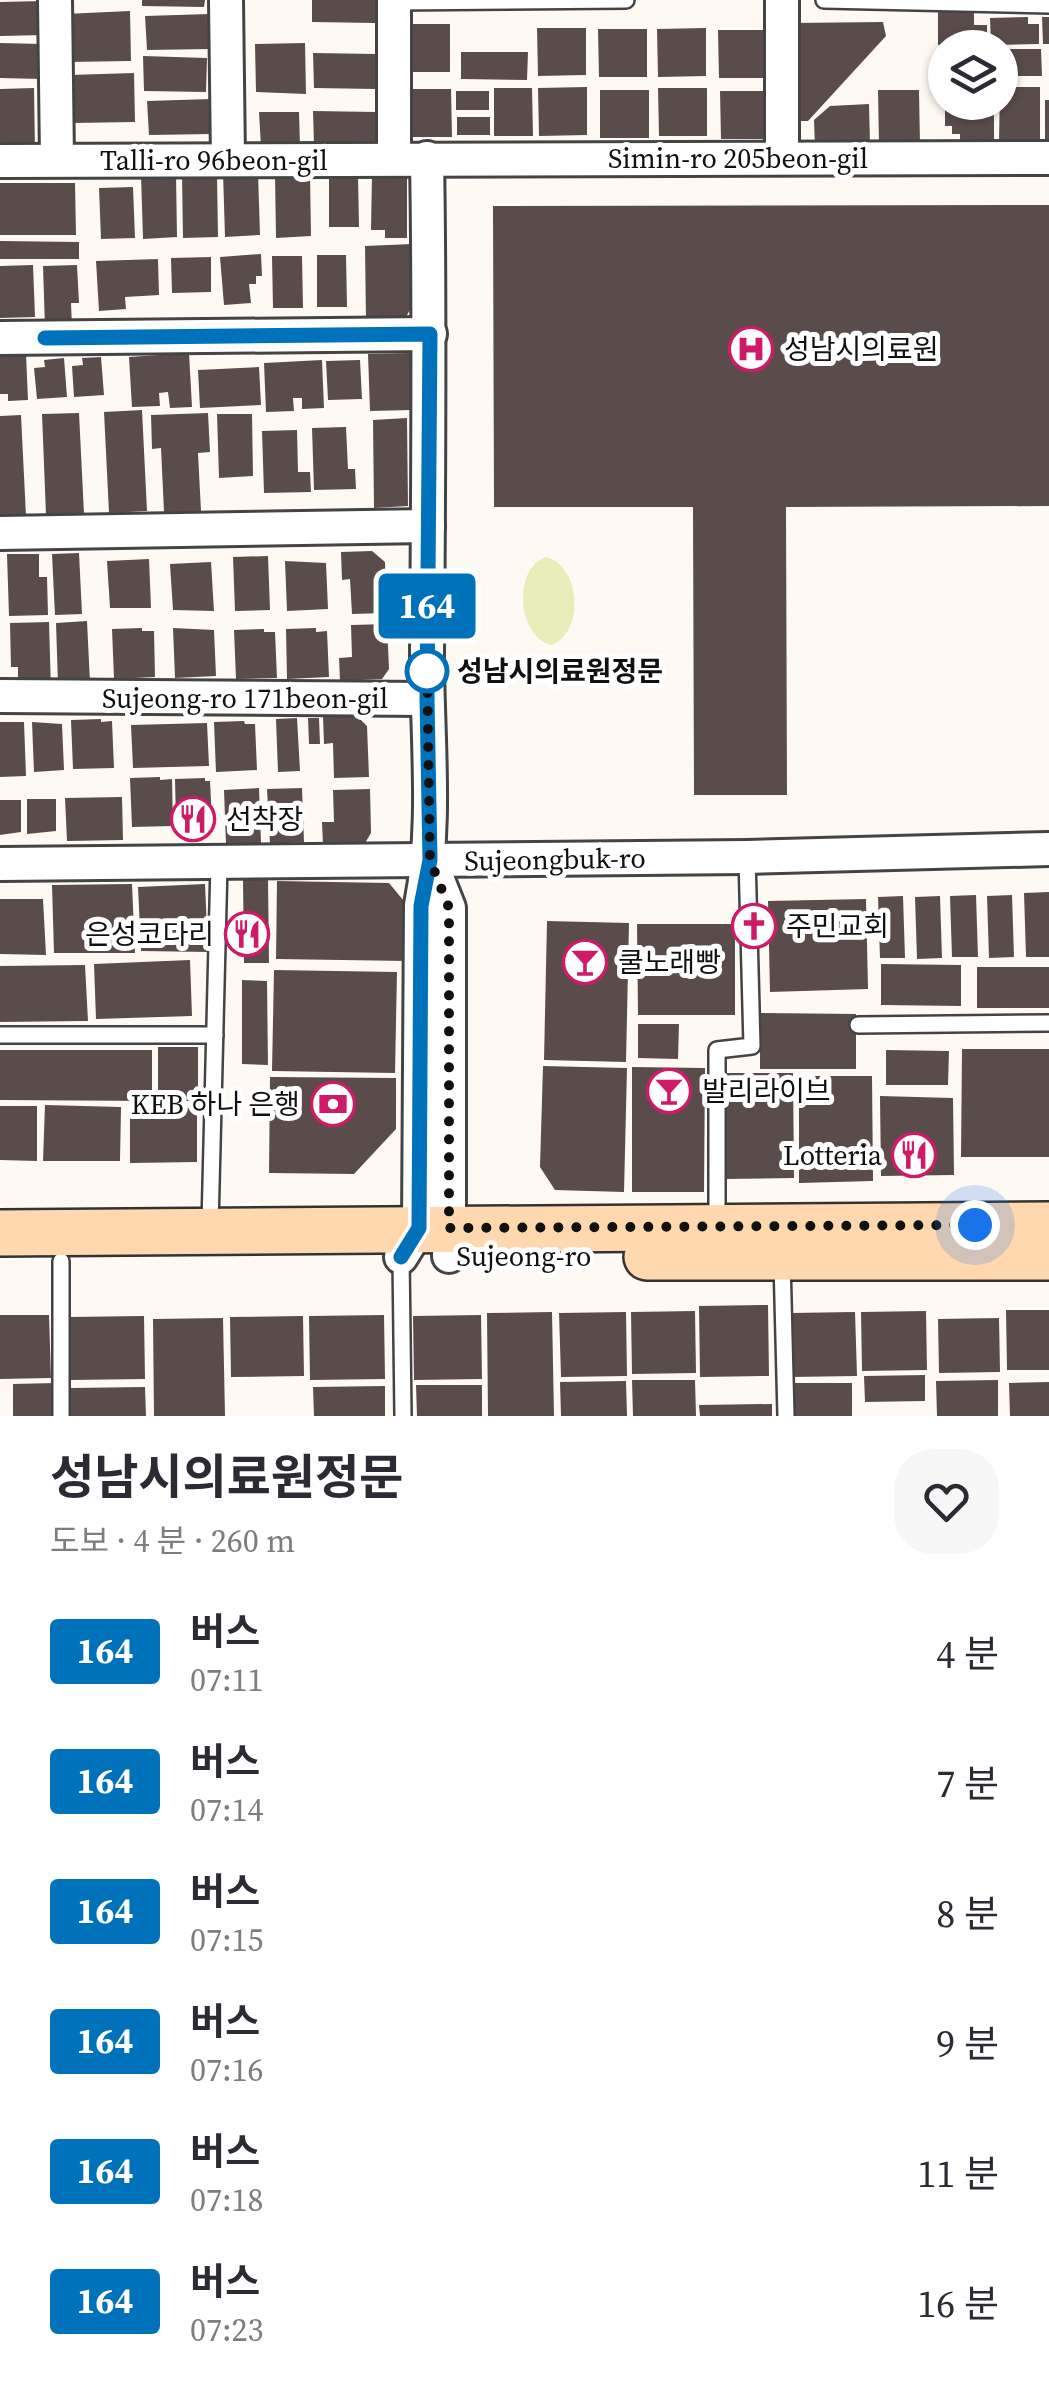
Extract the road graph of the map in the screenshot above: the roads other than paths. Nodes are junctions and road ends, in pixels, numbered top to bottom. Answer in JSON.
{"nodes":[{"id":1,"x":56,"y":0,"type":"edge"},
{"id":2,"x":226,"y":0,"type":"edge"},
{"id":3,"x":626,"y":0,"type":"edge"},
{"id":4,"x":782,"y":0,"type":"edge"},
{"id":5,"x":824,"y":0,"type":"edge"},
{"id":6,"x":394,"y":1,"type":"edge"},
{"id":7,"x":1049,"y":5,"type":"edge"},
{"id":8,"x":411,"y":158,"type":"junction"},
{"id":9,"x":782,"y":158,"type":"junction"},
{"id":10,"x":1049,"y":158,"type":"edge"},
{"id":11,"x":58,"y":160,"type":"junction"},
{"id":12,"x":228,"y":160,"type":"junction"},
{"id":13,"x":0,"y":161,"type":"edge"},
{"id":14,"x":430,"y":334,"type":"junction"},
{"id":15,"x":0,"y":338,"type":"edge"},
{"id":16,"x":428,"y":526,"type":"junction"},
{"id":17,"x":0,"y":533,"type":"edge"},
{"id":18,"x":0,"y":696,"type":"edge"},
{"id":19,"x":427,"y":699,"type":"junction"},
{"id":20,"x":1049,"y":849,"type":"edge"},
{"id":21,"x":747,"y":857,"type":"junction"},
{"id":22,"x":430,"y":860,"type":"junction"},
{"id":23,"x":0,"y":864,"type":"edge"},
{"id":24,"x":219,"y":864,"type":"junction"},
{"id":25,"x":1049,"y":1023,"type":"edge"},
{"id":26,"x":858,"y":1024,"type":"dead end"},
{"id":27,"x":215,"y":1034,"type":"junction"},
{"id":28,"x":0,"y":1035,"type":"edge"},
{"id":29,"x":1049,"y":1225,"type":"edge"},
{"id":30,"x":717,"y":1226,"type":"junction"},
{"id":31,"x":210,"y":1231,"type":"junction"},
{"id":32,"x":0,"y":1233,"type":"edge"},
{"id":33,"x":430,"y":1242,"type":"junction"},
{"id":34,"x":782,"y":1257,"type":"junction"},
{"id":35,"x":1049,"y":1257,"type":"edge"},
{"id":36,"x":61,"y":1260,"type":"junction"},
{"id":37,"x":0,"y":1261,"type":"edge"},
{"id":38,"x":61,"y":1416,"type":"edge"},
{"id":39,"x":403,"y":1416,"type":"edge"},
{"id":40,"x":786,"y":1416,"type":"edge"}],
"edges":[{"from":1,"to":11,"type":"street"},
{"from":2,"to":12,"type":"street"},
{"from":3,"to":6,"type":"lane"},
{"from":4,"to":9,"type":"street"},
{"from":5,"to":7,"type":"lane"},
{"from":6,"to":8,"type":"street","name":"Sujeong-ro 171beon-gil"},
{"from":8,"to":9,"type":"street","name":"Simin-ro 205beon-gil"},
{"from":8,"to":12,"type":"street","name":"Talli-ro 96beon-gil"},
{"from":8,"to":14,"type":"street","name":"Sujeong-ro 171beon-gil"},
{"from":9,"to":10,"type":"street","name":"Simin-ro 205beon-gil"},
{"from":11,"to":12,"type":"street","name":"Talli-ro 96beon-gil"},
{"from":11,"to":13,"type":"street","name":"Talli-ro 96beon-gil"},
{"from":14,"to":15,"type":"street"},
{"from":14,"to":16,"type":"street","name":"Sujeong-ro 171beon-gil"},
{"from":16,"to":17,"type":"street"},
{"from":16,"to":19,"type":"street","name":"Sujeong-ro 171beon-gil"},
{"from":18,"to":19,"type":"street","name":"Sujeong-ro 171beon-gil"},
{"from":19,"to":22,"type":"street","name":"Sujeong-ro 171beon-gil"},
{"from":20,"to":21,"type":"street","name":"Sujeongbuk-ro"},
{"from":21,"to":22,"type":"street","name":"Sujeongbuk-ro"},
{"from":21,"to":30,"type":"lane"},
{"from":22,"to":24,"type":"street","name":"Sujeongbuk-ro"},
{"from":22,"to":33,"type":"street","name":"Sujeong-ro 171beon-gil"},
{"from":23,"to":24,"type":"street","name":"Sujeongbuk-ro"},
{"from":24,"to":27,"type":"lane"},
{"from":25,"to":26,"type":"lane"},
{"from":27,"to":28,"type":"lane"},
{"from":27,"to":31,"type":"lane"},
{"from":29,"to":30,"type":"main road","name":"Sujeong-ro"},
{"from":30,"to":33,"type":"main road","name":"Sujeong-ro"},
{"from":31,"to":32,"type":"main road","name":"Sujeong-ro"},
{"from":31,"to":33,"type":"main road","name":"Sujeong-ro"},
{"from":33,"to":34,"type":"main road","name":"Sujeong-ro"},
{"from":33,"to":36,"type":"main road","name":"Sujeong-ro"},
{"from":33,"to":39,"type":"lane"},
{"from":34,"to":35,"type":"main road","name":"Sujeong-ro"},
{"from":34,"to":40,"type":"lane"},
{"from":36,"to":37,"type":"main road","name":"Sujeong-ro"},
{"from":36,"to":38,"type":"lane"}]}
